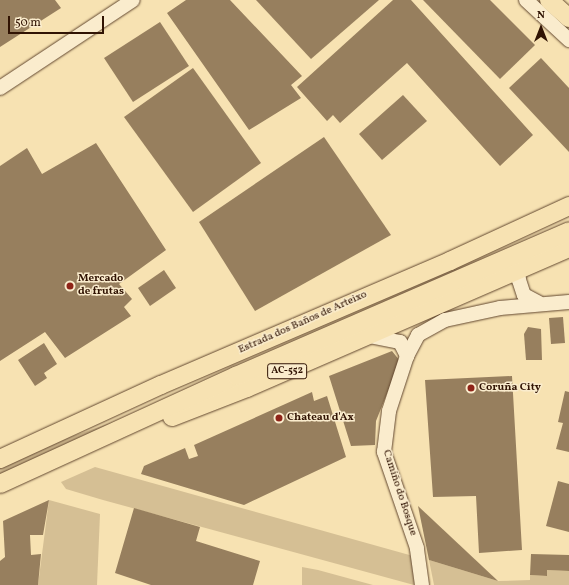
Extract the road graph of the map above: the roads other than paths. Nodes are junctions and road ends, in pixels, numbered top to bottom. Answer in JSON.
{"nodes":[{"id":1,"x":133,"y":0,"type":"edge"},
{"id":2,"x":526,"y":0,"type":"edge"},
{"id":3,"x":549,"y":0,"type":"edge"},
{"id":4,"x":569,"y":18,"type":"edge"},
{"id":5,"x":569,"y":40,"type":"edge"},
{"id":6,"x":0,"y":88,"type":"edge"},
{"id":7,"x":569,"y":206,"type":"edge"},
{"id":8,"x":569,"y":222,"type":"edge"},
{"id":9,"x":569,"y":231,"type":"edge"},
{"id":10,"x":569,"y":248,"type":"edge"},
{"id":11,"x":476,"y":268,"type":"junction"},
{"id":12,"x":518,"y":275,"type":"junction"},
{"id":13,"x":569,"y":302,"type":"edge"},
{"id":14,"x":539,"y":303,"type":"junction"},
{"id":15,"x":500,"y":308,"type":"junction"},
{"id":16,"x":369,"y":336,"type":"junction"},
{"id":17,"x":407,"y":356,"type":"junction"},
{"id":18,"x":38,"y":442,"type":"junction"},
{"id":19,"x":0,"y":459,"type":"edge"},
{"id":20,"x":0,"y":484,"type":"edge"},
{"id":21,"x":422,"y":585,"type":"edge"}],
"edges":[{"from":1,"to":6,"type":"street"},
{"from":2,"to":5,"type":"street"},
{"from":3,"to":4,"type":"main road"},
{"from":7,"to":18,"type":"main road","name":"Estrada dos Baños de Arteixo","number":"AC-552"},
{"from":8,"to":11,"type":"main road","number":"AC-552"},
{"from":9,"to":11,"type":"main road","number":"AC-552"},
{"from":10,"to":12,"type":"main road","name":"Estrada dos Baños de Arteixo","number":"AC-552"},
{"from":11,"to":18,"type":"main road","name":"Estrada dos Baños de Arteixo","number":"AC-552"},
{"from":11,"to":20,"type":"main road","name":"Estrada dos Baños de Arteixo","number":"AC-552"},
{"from":12,"to":14,"type":"street"},
{"from":12,"to":15,"type":"street"},
{"from":12,"to":16,"type":"main road","name":"Estrada dos Baños de Arteixo","number":"AC-552"},
{"from":13,"to":14,"type":"street"},
{"from":14,"to":15,"type":"street"},
{"from":15,"to":17,"type":"street","name":"Camiño do Bosque"},
{"from":16,"to":17,"type":"street"},
{"from":16,"to":20,"type":"main road","name":"Estrada dos Baños de Arteixo","number":"AC-552"},
{"from":17,"to":21,"type":"street","name":"Camiño do Bosque"},
{"from":18,"to":19,"type":"main road","name":"Estrada dos Baños de Arteixo","number":"AC-552"}]}
